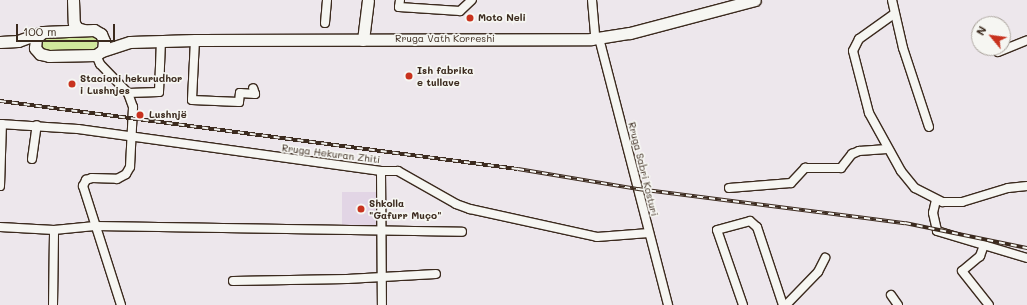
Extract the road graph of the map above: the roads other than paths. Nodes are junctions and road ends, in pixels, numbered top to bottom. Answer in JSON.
{"nodes":[{"id":1,"x":66,"y":0,"type":"edge"},
{"id":2,"x":73,"y":0,"type":"edge"},
{"id":3,"x":327,"y":0,"type":"edge"},
{"id":4,"x":368,"y":0,"type":"edge"},
{"id":5,"x":400,"y":0,"type":"edge"},
{"id":6,"x":472,"y":0,"type":"edge"},
{"id":7,"x":592,"y":0,"type":"edge"},
{"id":8,"x":755,"y":0,"type":"edge"},
{"id":9,"x":892,"y":0,"type":"edge"},
{"id":10,"x":894,"y":14,"type":"junction"},
{"id":11,"x":325,"y":23,"type":"dead end"},
{"id":12,"x":57,"y":30,"type":"junction"},
{"id":13,"x":84,"y":30,"type":"junction"},
{"id":14,"x":40,"y":33,"type":"junction"},
{"id":15,"x":100,"y":33,"type":"junction"},
{"id":16,"x":597,"y":38,"type":"junction"},
{"id":17,"x":195,"y":40,"type":"junction"},
{"id":18,"x":363,"y":40,"type":"junction"},
{"id":19,"x":1027,"y":40,"type":"edge"},
{"id":20,"x":161,"y":41,"type":"junction"},
{"id":21,"x":3,"y":42,"type":"edge"},
{"id":22,"x":130,"y":42,"type":"junction"},
{"id":23,"x":1011,"y":47,"type":"edge"},
{"id":24,"x":37,"y":52,"type":"junction"},
{"id":25,"x":99,"y":53,"type":"junction"},
{"id":26,"x":253,"y":88,"type":"dead end"},
{"id":27,"x":128,"y":93,"type":"junction"},
{"id":28,"x":1,"y":124,"type":"edge"},
{"id":29,"x":37,"y":125,"type":"junction"},
{"id":30,"x":929,"y":127,"type":"dead end"},
{"id":31,"x":130,"y":137,"type":"junction"},
{"id":32,"x":887,"y":149,"type":"junction"},
{"id":33,"x":32,"y":159,"type":"dead end"},
{"id":34,"x":381,"y":171,"type":"junction"},
{"id":35,"x":0,"y":186,"type":"edge"},
{"id":36,"x":1027,"y":186,"type":"edge"},
{"id":37,"x":729,"y":188,"type":"dead end"},
{"id":38,"x":936,"y":200,"type":"junction"},
{"id":39,"x":95,"y":226,"type":"junction"},
{"id":40,"x":0,"y":227,"type":"edge"},
{"id":41,"x":54,"y":230,"type":"junction"},
{"id":42,"x":382,"y":232,"type":"junction"},
{"id":43,"x":462,"y":232,"type":"dead end"},
{"id":44,"x":649,"y":233,"type":"junction"},
{"id":45,"x":984,"y":245,"type":"junction"},
{"id":46,"x":825,"y":258,"type":"dead end"},
{"id":47,"x":1027,"y":258,"type":"edge"},
{"id":48,"x":436,"y":274,"type":"dead end"},
{"id":49,"x":380,"y":276,"type":"junction"},
{"id":50,"x":234,"y":281,"type":"dead end"},
{"id":51,"x":891,"y":295,"type":"dead end"},
{"id":52,"x":52,"y":305,"type":"edge"},
{"id":53,"x":121,"y":305,"type":"edge"},
{"id":54,"x":382,"y":305,"type":"edge"},
{"id":55,"x":668,"y":305,"type":"edge"},
{"id":56,"x":743,"y":305,"type":"edge"},
{"id":57,"x":784,"y":305,"type":"edge"},
{"id":58,"x":898,"y":305,"type":"edge"},
{"id":59,"x":989,"y":305,"type":"edge"}],
"edges":[{"from":1,"to":12,"type":"main road"},
{"from":2,"to":13,"type":"main road"},
{"from":3,"to":11,"type":"street"},
{"from":4,"to":18,"type":"main road"},
{"from":5,"to":6,"type":"street"},
{"from":7,"to":16,"type":"street","name":"Rruga Sabri Kosturi"},
{"from":8,"to":16,"type":"main road","name":"Rruga Vath Korreshi"},
{"from":9,"to":10,"type":"street"},
{"from":10,"to":30,"type":"street"},
{"from":10,"to":32,"type":"street"},
{"from":12,"to":13,"type":"main road","name":"Rruga Vath Korreshi"},
{"from":12,"to":14,"type":"main road","name":"Rruga Vath Korreshi"},
{"from":13,"to":15,"type":"main road","name":"Rruga Vath Korreshi"},
{"from":14,"to":21,"type":"main road"},
{"from":14,"to":24,"type":"main road"},
{"from":15,"to":22,"type":"main road","name":"Rruga Vath Korreshi"},
{"from":15,"to":25,"type":"main road"},
{"from":16,"to":18,"type":"main road","name":"Rruga Vath Korreshi"},
{"from":16,"to":44,"type":"street","name":"Rruga Sabri Kosturi"},
{"from":17,"to":18,"type":"main road","name":"Rruga Vath Korreshi"},
{"from":17,"to":20,"type":"main road","name":"Rruga Vath Korreshi"},
{"from":17,"to":26,"type":"street"},
{"from":19,"to":23,"type":"street"},
{"from":20,"to":22,"type":"main road","name":"Rruga Vath Korreshi"},
{"from":20,"to":27,"type":"street"},
{"from":21,"to":24,"type":"main road"},
{"from":22,"to":25,"type":"main road","name":"Rruga Vath Korreshi"},
{"from":24,"to":25,"type":"main road","name":"Rruga Vath Korreshi"},
{"from":25,"to":27,"type":"street"},
{"from":27,"to":31,"type":"street"},
{"from":28,"to":29,"type":"street","name":"Rruga Hekuran Zhiti"},
{"from":28,"to":35,"type":"street"},
{"from":29,"to":31,"type":"street","name":"Rruga Hekuran Zhiti"},
{"from":29,"to":33,"type":"street"},
{"from":31,"to":34,"type":"street","name":"Rruga Hekuran Zhiti"},
{"from":31,"to":39,"type":"street"},
{"from":32,"to":37,"type":"street"},
{"from":32,"to":38,"type":"street"},
{"from":34,"to":42,"type":"street"},
{"from":34,"to":44,"type":"street","name":"Rruga Hekuran Zhiti"},
{"from":36,"to":38,"type":"street"},
{"from":38,"to":45,"type":"street"},
{"from":39,"to":41,"type":"street"},
{"from":39,"to":42,"type":"street"},
{"from":39,"to":53,"type":"street"},
{"from":40,"to":41,"type":"street"},
{"from":41,"to":52,"type":"street"},
{"from":42,"to":43,"type":"street"},
{"from":42,"to":49,"type":"street"},
{"from":44,"to":55,"type":"street","name":"Rruga Sabri Kosturi"},
{"from":45,"to":47,"type":"street"},
{"from":45,"to":59,"type":"street"},
{"from":46,"to":57,"type":"street"},
{"from":48,"to":49,"type":"street"},
{"from":49,"to":50,"type":"street"},
{"from":49,"to":54,"type":"street"},
{"from":51,"to":58,"type":"street"},
{"from":56,"to":57,"type":"street"}]}
